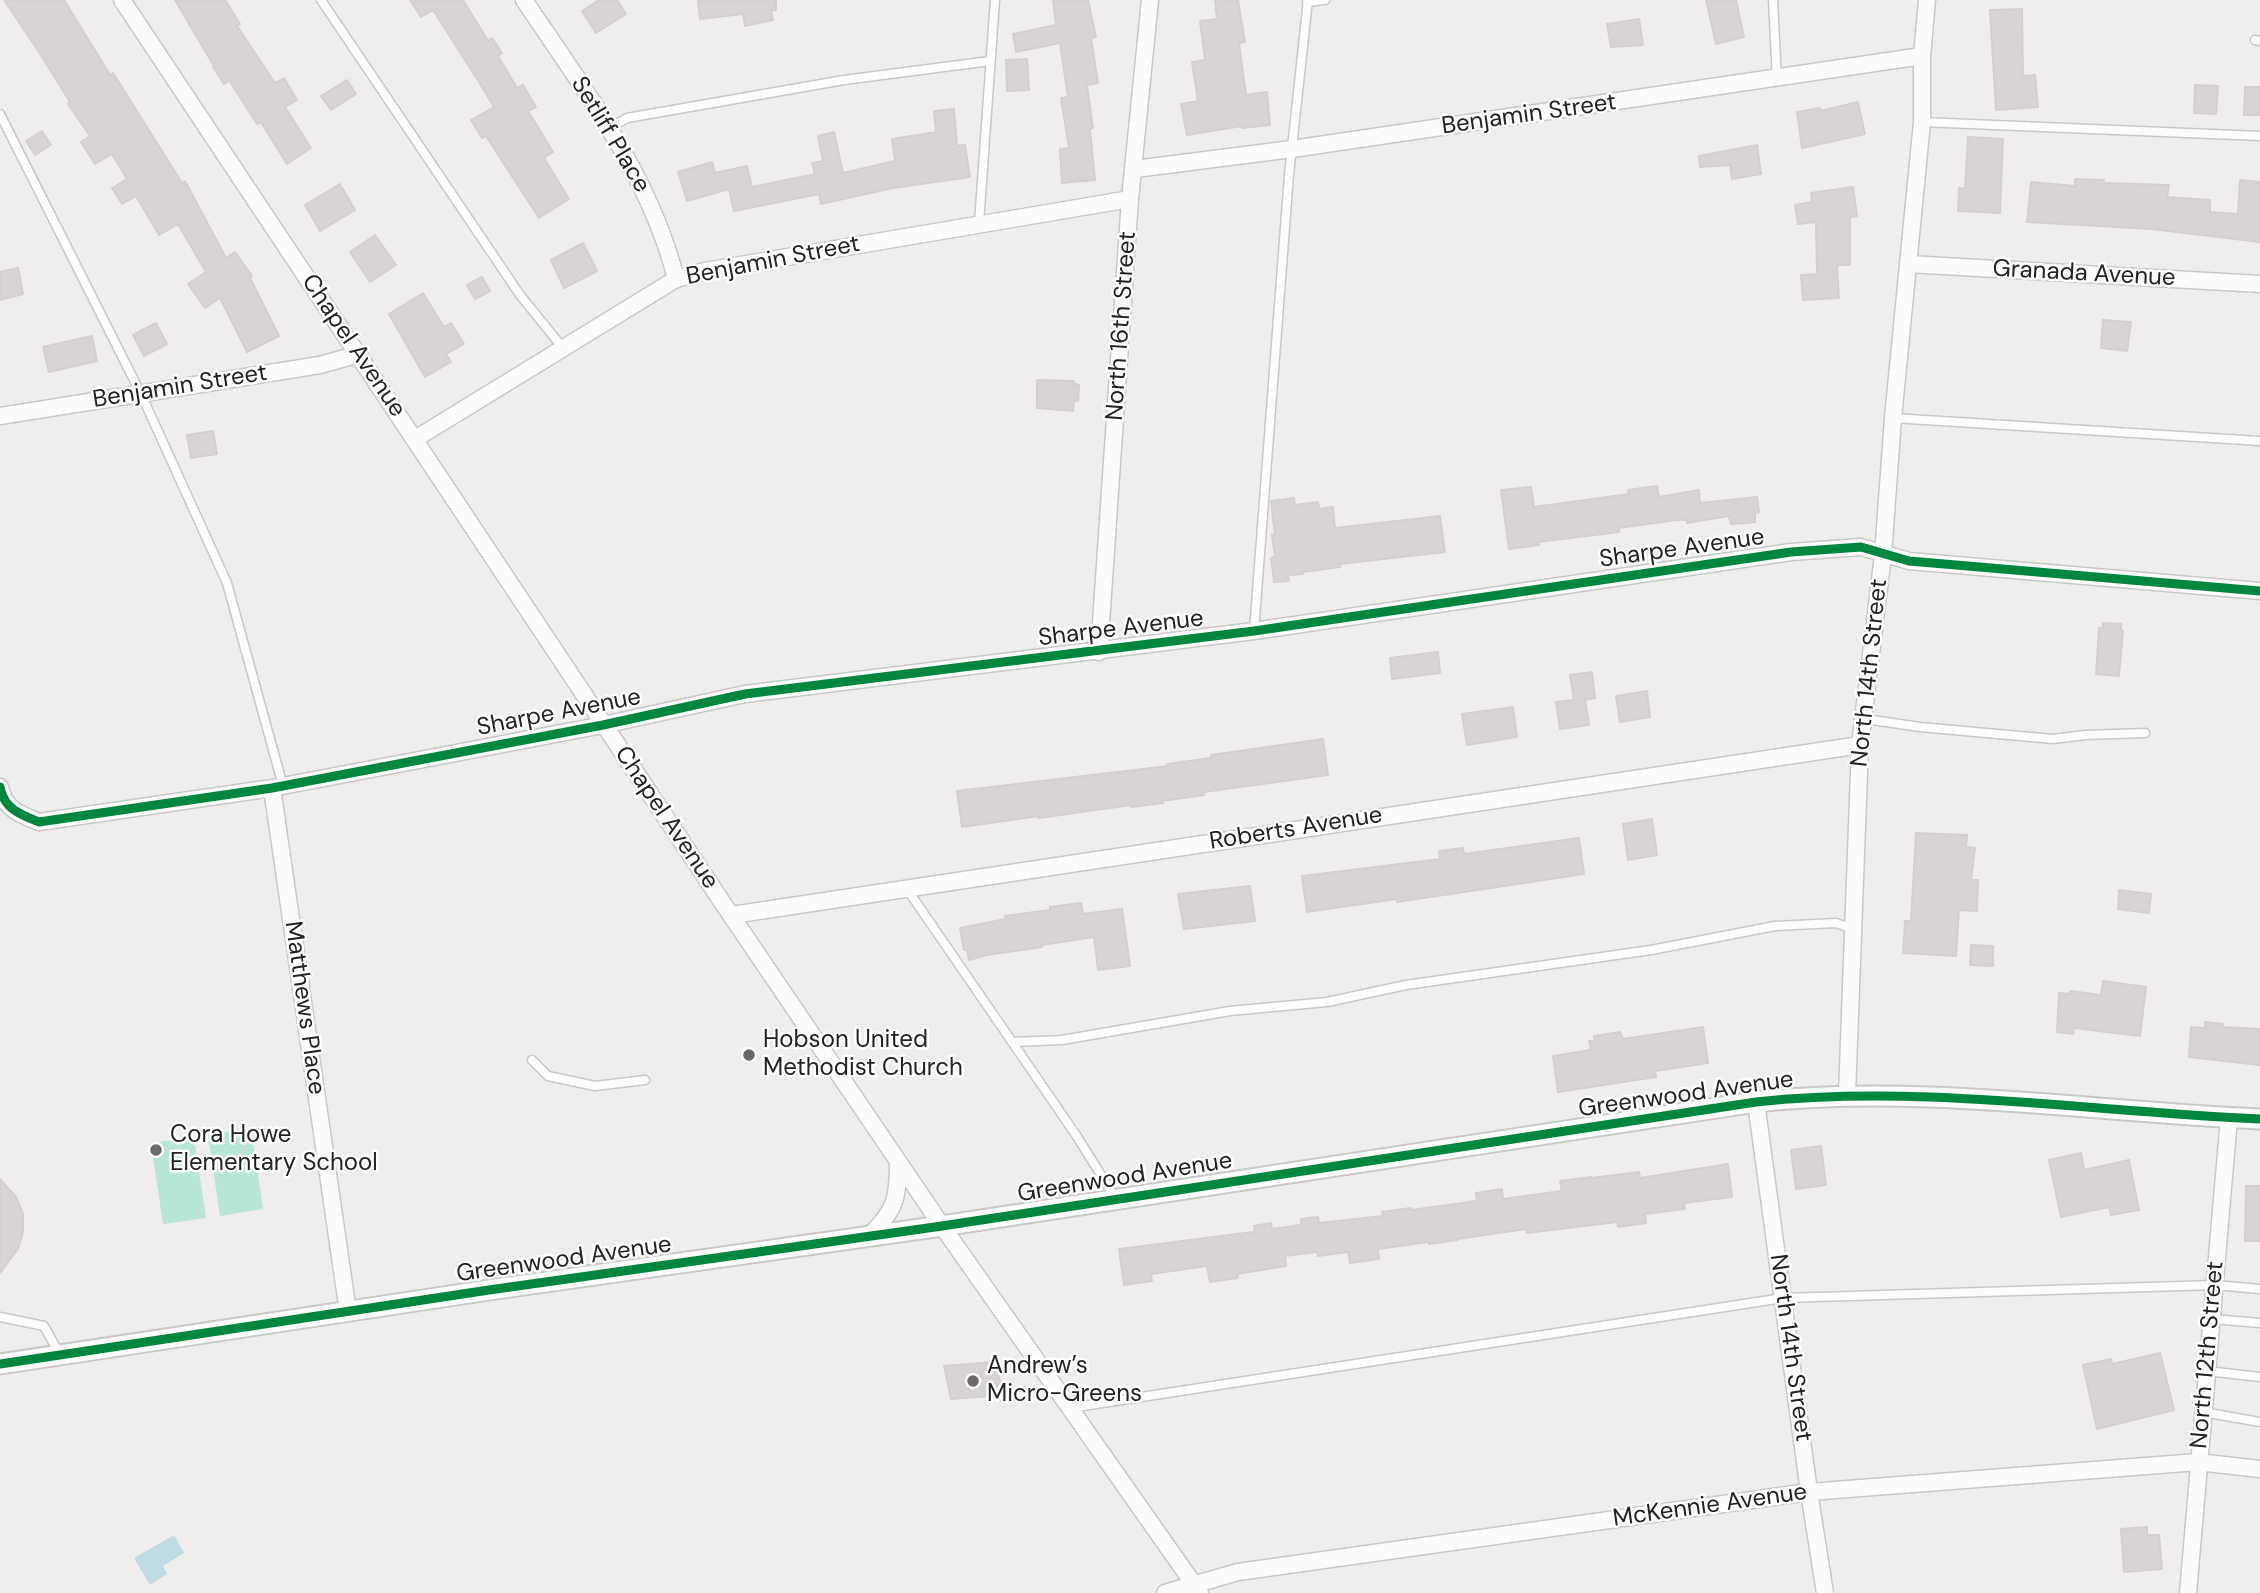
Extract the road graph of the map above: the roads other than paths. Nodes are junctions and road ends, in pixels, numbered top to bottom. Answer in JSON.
{"nodes":[{"id":1,"x":122,"y":0,"type":"edge"},
{"id":2,"x":321,"y":0,"type":"edge"},
{"id":3,"x":524,"y":0,"type":"edge"},
{"id":4,"x":995,"y":0,"type":"edge"},
{"id":5,"x":1150,"y":0,"type":"edge"},
{"id":6,"x":1325,"y":0,"type":"edge"},
{"id":7,"x":1773,"y":0,"type":"edge"},
{"id":8,"x":1927,"y":0,"type":"edge"},
{"id":9,"x":1307,"y":1,"type":"edge"},
{"id":10,"x":1922,"y":56,"type":"junction"},
{"id":11,"x":990,"y":61,"type":"junction"},
{"id":12,"x":1777,"y":79,"type":"junction"},
{"id":13,"x":0,"y":114,"type":"edge"},
{"id":14,"x":1922,"y":122,"type":"junction"},
{"id":15,"x":610,"y":128,"type":"junction"},
{"id":16,"x":2260,"y":136,"type":"edge"},
{"id":17,"x":1292,"y":149,"type":"junction"},
{"id":18,"x":1135,"y":169,"type":"junction"},
{"id":19,"x":1130,"y":199,"type":"junction"},
{"id":20,"x":979,"y":223,"type":"junction"},
{"id":21,"x":1908,"y":264,"type":"junction"},
{"id":22,"x":676,"y":279,"type":"junction"},
{"id":23,"x":2260,"y":284,"type":"edge"},
{"id":24,"x":563,"y":349,"type":"junction"},
{"id":25,"x":359,"y":354,"type":"junction"},
{"id":26,"x":141,"y":394,"type":"junction"},
{"id":27,"x":0,"y":416,"type":"edge"},
{"id":28,"x":1893,"y":418,"type":"junction"},
{"id":29,"x":415,"y":439,"type":"junction"},
{"id":30,"x":2260,"y":441,"type":"edge"},
{"id":31,"x":1883,"y":555,"type":"junction"},
{"id":32,"x":2260,"y":591,"type":"edge"},
{"id":33,"x":1254,"y":631,"type":"junction"},
{"id":34,"x":1100,"y":652,"type":"junction"},
{"id":35,"x":1865,"y":719,"type":"junction"},
{"id":36,"x":603,"y":725,"type":"junction"},
{"id":37,"x":2146,"y":733,"type":"dead end"},
{"id":38,"x":1860,"y":745,"type":"junction"},
{"id":39,"x":277,"y":787,"type":"junction"},
{"id":40,"x":1,"y":791,"type":"edge"},
{"id":41,"x":907,"y":889,"type":"junction"},
{"id":42,"x":732,"y":915,"type":"junction"},
{"id":43,"x":1853,"y":929,"type":"junction"},
{"id":44,"x":1012,"y":1042,"type":"junction"},
{"id":45,"x":532,"y":1060,"type":"dead end"},
{"id":46,"x":645,"y":1080,"type":"dead end"},
{"id":47,"x":1847,"y":1095,"type":"junction"},
{"id":48,"x":1756,"y":1102,"type":"junction"},
{"id":49,"x":2228,"y":1118,"type":"junction"},
{"id":50,"x":2260,"y":1119,"type":"edge"},
{"id":51,"x":898,"y":1161,"type":"junction"},
{"id":52,"x":1116,"y":1199,"type":"junction"},
{"id":53,"x":942,"y":1226,"type":"junction"},
{"id":54,"x":869,"y":1236,"type":"junction"},
{"id":55,"x":2215,"y":1285,"type":"junction"},
{"id":56,"x":2260,"y":1289,"type":"edge"},
{"id":57,"x":1783,"y":1298,"type":"junction"},
{"id":58,"x":348,"y":1312,"type":"junction"},
{"id":59,"x":0,"y":1317,"type":"edge"},
{"id":60,"x":2212,"y":1319,"type":"junction"},
{"id":61,"x":2260,"y":1323,"type":"edge"},
{"id":62,"x":60,"y":1355,"type":"junction"},
{"id":63,"x":0,"y":1364,"type":"edge"},
{"id":64,"x":2207,"y":1371,"type":"junction"},
{"id":65,"x":2260,"y":1377,"type":"edge"},
{"id":66,"x":1070,"y":1408,"type":"junction"},
{"id":67,"x":2203,"y":1412,"type":"junction"},
{"id":68,"x":2260,"y":1422,"type":"edge"},
{"id":69,"x":2199,"y":1462,"type":"junction"},
{"id":70,"x":2260,"y":1469,"type":"edge"},
{"id":71,"x":1809,"y":1492,"type":"junction"},
{"id":72,"x":1196,"y":1588,"type":"edge"},
{"id":73,"x":1165,"y":1593,"type":"edge"},
{"id":74,"x":1825,"y":1593,"type":"edge"},
{"id":75,"x":2188,"y":1593,"type":"edge"}],
"edges":[{"from":1,"to":25,"type":"street","name":"Chapel Avenue"},
{"from":2,"to":24,"type":"lane"},
{"from":3,"to":15,"type":"street","name":"Setliff Place"},
{"from":4,"to":11,"type":"lane"},
{"from":5,"to":18,"type":"street","name":"North 16th Street"},
{"from":6,"to":9,"type":"lane"},
{"from":7,"to":12,"type":"lane"},
{"from":8,"to":10,"type":"street","name":"North 14th Street"},
{"from":9,"to":17,"type":"lane"},
{"from":10,"to":12,"type":"street","name":"Benjamin Street"},
{"from":10,"to":14,"type":"street","name":"North 14th Street"},
{"from":11,"to":15,"type":"lane"},
{"from":11,"to":20,"type":"lane"},
{"from":12,"to":17,"type":"street","name":"Benjamin Street"},
{"from":13,"to":26,"type":"lane"},
{"from":14,"to":16,"type":"lane"},
{"from":14,"to":21,"type":"street","name":"North 14th Street"},
{"from":15,"to":22,"type":"street","name":"Setliff Place"},
{"from":17,"to":18,"type":"street","name":"Benjamin Street"},
{"from":17,"to":33,"type":"lane"},
{"from":18,"to":19,"type":"street","name":"North 16th Street"},
{"from":19,"to":20,"type":"street","name":"Benjamin Street"},
{"from":19,"to":34,"type":"street","name":"North 16th Street"},
{"from":20,"to":22,"type":"street","name":"Benjamin Street"},
{"from":21,"to":23,"type":"street","name":"Granada Avenue"},
{"from":21,"to":28,"type":"street","name":"North 14th Street"},
{"from":22,"to":24,"type":"street","name":"Benjamin Street"},
{"from":24,"to":29,"type":"street","name":"Benjamin Street"},
{"from":25,"to":26,"type":"street","name":"Benjamin Street"},
{"from":25,"to":29,"type":"street","name":"Chapel Avenue"},
{"from":26,"to":27,"type":"street","name":"Benjamin Street"},
{"from":26,"to":39,"type":"lane"},
{"from":28,"to":30,"type":"lane"},
{"from":28,"to":31,"type":"street","name":"North 14th Street"},
{"from":29,"to":36,"type":"street","name":"Chapel Avenue"},
{"from":31,"to":32,"type":"street","name":"Sharpe Avenue"},
{"from":31,"to":33,"type":"street","name":"Sharpe Avenue"},
{"from":31,"to":35,"type":"street","name":"North 14th Street"},
{"from":33,"to":34,"type":"street","name":"Sharpe Avenue"},
{"from":34,"to":36,"type":"street","name":"Sharpe Avenue"},
{"from":35,"to":37,"type":"lane"},
{"from":35,"to":38,"type":"street","name":"North 14th Street"},
{"from":36,"to":39,"type":"street","name":"Sharpe Avenue"},
{"from":36,"to":42,"type":"street","name":"Chapel Avenue"},
{"from":38,"to":41,"type":"street","name":"Roberts Avenue"},
{"from":38,"to":43,"type":"street","name":"North 14th Street"},
{"from":39,"to":40,"type":"street","name":"Sharpe Avenue"},
{"from":39,"to":58,"type":"street","name":"Matthews Place"},
{"from":41,"to":42,"type":"street","name":"Roberts Avenue"},
{"from":41,"to":44,"type":"lane"},
{"from":42,"to":51,"type":"street","name":"Chapel Avenue"},
{"from":43,"to":44,"type":"lane"},
{"from":43,"to":47,"type":"street","name":"North 14th Street"},
{"from":44,"to":52,"type":"lane"},
{"from":45,"to":46,"type":"lane"},
{"from":47,"to":48,"type":"street","name":"Greenwood Avenue"},
{"from":47,"to":49,"type":"street","name":"Greenwood Avenue"},
{"from":48,"to":52,"type":"street","name":"Greenwood Avenue"},
{"from":48,"to":57,"type":"street","name":"North 14th Street"},
{"from":49,"to":50,"type":"street","name":"Greenwood Avenue"},
{"from":49,"to":55,"type":"street","name":"North 12th Street"},
{"from":51,"to":53,"type":"street","name":"Chapel Avenue"},
{"from":51,"to":54,"type":"street"},
{"from":52,"to":53,"type":"street","name":"Greenwood Avenue"},
{"from":53,"to":54,"type":"street","name":"Greenwood Avenue"},
{"from":53,"to":66,"type":"street","name":"Chapel Avenue"},
{"from":54,"to":58,"type":"street","name":"Greenwood Avenue"},
{"from":55,"to":56,"type":"lane"},
{"from":55,"to":57,"type":"lane"},
{"from":55,"to":60,"type":"street","name":"North 12th Street"},
{"from":57,"to":66,"type":"lane"},
{"from":57,"to":71,"type":"street","name":"North 14th Street"},
{"from":58,"to":62,"type":"street","name":"Greenwood Avenue"},
{"from":59,"to":62,"type":"lane"},
{"from":60,"to":61,"type":"lane"},
{"from":60,"to":64,"type":"street","name":"North 12th Street"},
{"from":62,"to":63,"type":"street","name":"Greenwood Avenue"},
{"from":64,"to":65,"type":"lane"},
{"from":64,"to":67,"type":"street","name":"North 12th Street"},
{"from":66,"to":72,"type":"street","name":"Chapel Avenue"},
{"from":67,"to":68,"type":"lane"},
{"from":67,"to":69,"type":"street","name":"North 12th Street"},
{"from":69,"to":70,"type":"street","name":"McKennie Avenue"},
{"from":69,"to":71,"type":"street","name":"McKennie Avenue"},
{"from":69,"to":75,"type":"street","name":"North 12th Street"},
{"from":71,"to":72,"type":"street","name":"McKennie Avenue"},
{"from":71,"to":74,"type":"street","name":"North 14th Street"},
{"from":72,"to":73,"type":"street","name":"McKennie Avenue"}]}
